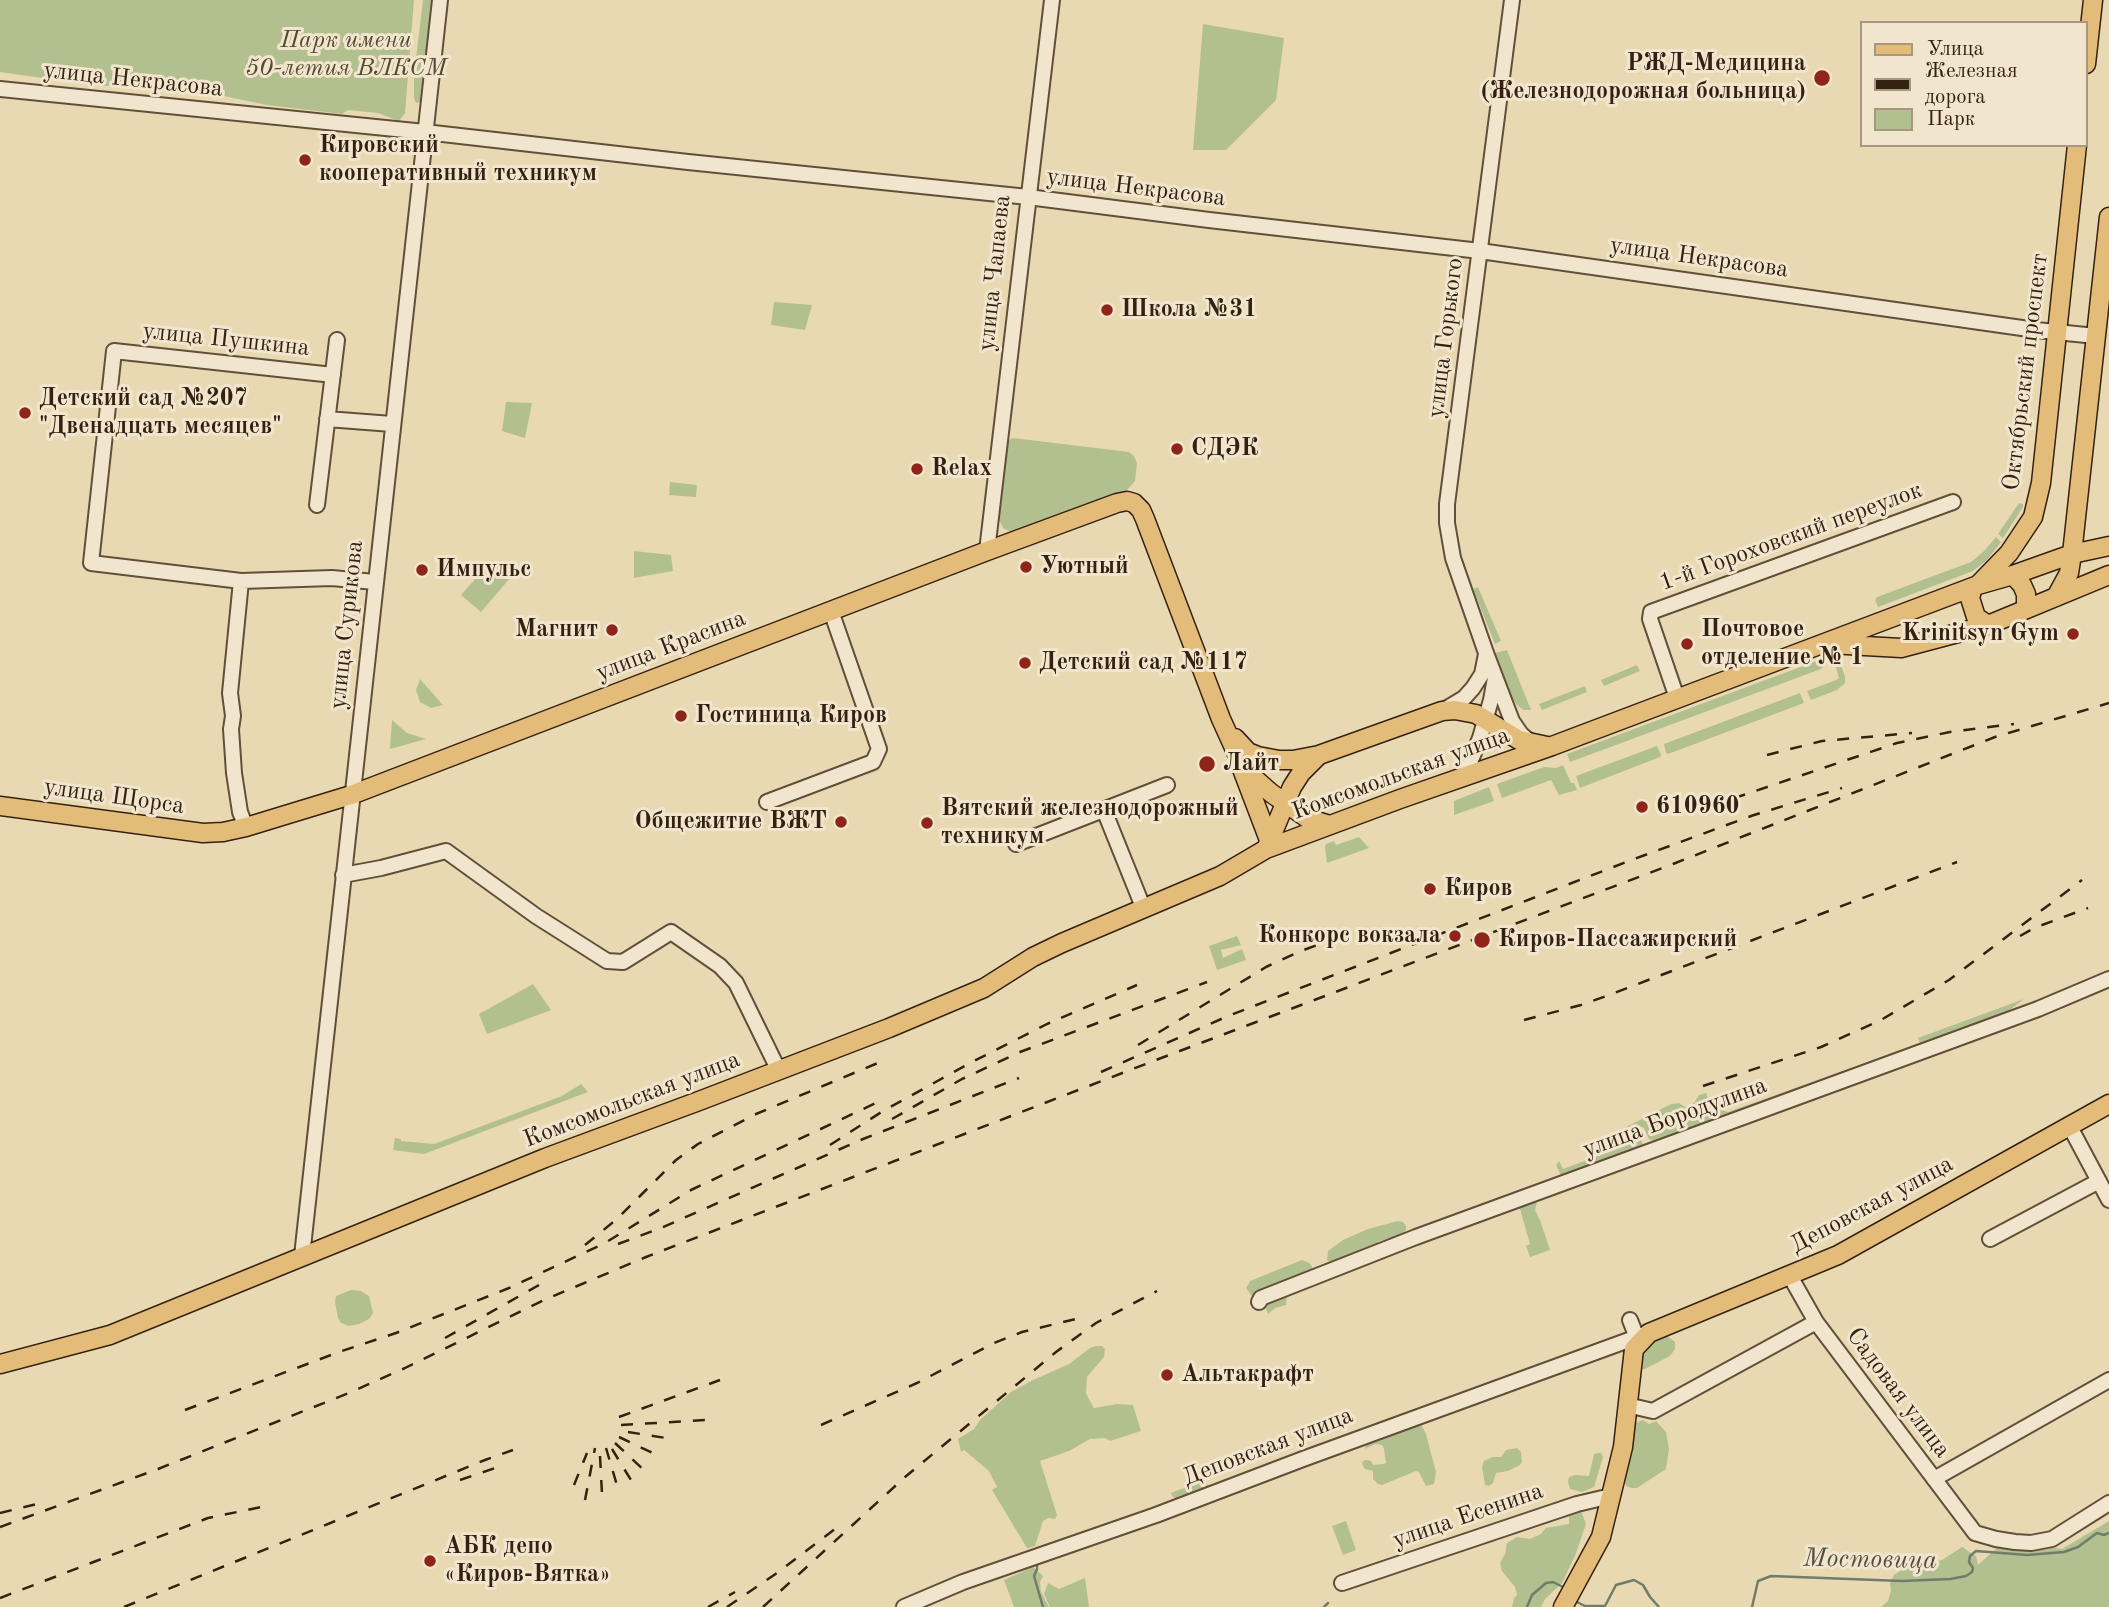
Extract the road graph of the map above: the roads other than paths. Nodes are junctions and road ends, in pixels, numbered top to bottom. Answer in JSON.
{"nodes":[{"id":1,"x":440,"y":0,"type":"edge"},
{"id":2,"x":1052,"y":0,"type":"edge"},
{"id":3,"x":1513,"y":0,"type":"edge"},
{"id":4,"x":2093,"y":0,"type":"edge"},
{"id":5,"x":2088,"y":46,"type":"edge"},
{"id":6,"x":0,"y":89,"type":"edge"},
{"id":7,"x":425,"y":132,"type":"junction"},
{"id":8,"x":2077,"y":147,"type":"edge"},
{"id":9,"x":1028,"y":197,"type":"junction"},
{"id":10,"x":2109,"y":217,"type":"edge"},
{"id":11,"x":1480,"y":251,"type":"junction"},
{"id":12,"x":2056,"y":332,"type":"junction"},
{"id":13,"x":2096,"y":336,"type":"junction"},
{"id":14,"x":337,"y":340,"type":"dead end"},
{"id":15,"x":332,"y":375,"type":"junction"},
{"id":16,"x":327,"y":419,"type":"junction"},
{"id":17,"x":392,"y":424,"type":"junction"},
{"id":18,"x":1953,"y":502,"type":"dead end"},
{"id":19,"x":317,"y":505,"type":"dead end"},
{"id":20,"x":2076,"y":523,"type":"junction"},
{"id":21,"x":2102,"y":547,"type":"edge"},
{"id":22,"x":988,"y":551,"type":"junction"},
{"id":23,"x":2072,"y":554,"type":"junction"},
{"id":24,"x":2109,"y":567,"type":"edge"},
{"id":25,"x":2013,"y":575,"type":"junction"},
{"id":26,"x":2109,"y":575,"type":"edge"},
{"id":27,"x":241,"y":581,"type":"junction"},
{"id":28,"x":375,"y":582,"type":"junction"},
{"id":29,"x":1975,"y":586,"type":"junction"},
{"id":30,"x":2056,"y":597,"type":"junction"},
{"id":31,"x":2026,"y":609,"type":"junction"},
{"id":32,"x":831,"y":611,"type":"junction"},
{"id":33,"x":1896,"y":617,"type":"junction"},
{"id":34,"x":1988,"y":625,"type":"junction"},
{"id":35,"x":1822,"y":644,"type":"junction"},
{"id":36,"x":1901,"y":648,"type":"junction"},
{"id":37,"x":1486,"y":653,"type":"junction"},
{"id":38,"x":1495,"y":676,"type":"junction"},
{"id":39,"x":1677,"y":698,"type":"junction"},
{"id":40,"x":1442,"y":710,"type":"junction"},
{"id":41,"x":1485,"y":719,"type":"junction"},
{"id":42,"x":1223,"y":725,"type":"junction"},
{"id":43,"x":1546,"y":746,"type":"junction"},
{"id":44,"x":1236,"y":752,"type":"junction"},
{"id":45,"x":1319,"y":755,"type":"junction"},
{"id":46,"x":1464,"y":777,"type":"junction"},
{"id":47,"x":1167,"y":785,"type":"dead end"},
{"id":48,"x":351,"y":795,"type":"junction"},
{"id":49,"x":766,"y":802,"type":"dead end"},
{"id":50,"x":1284,"y":803,"type":"junction"},
{"id":51,"x":0,"y":806,"type":"edge"},
{"id":52,"x":1104,"y":810,"type":"junction"},
{"id":53,"x":1330,"y":825,"type":"junction"},
{"id":54,"x":246,"y":827,"type":"junction"},
{"id":55,"x":223,"y":832,"type":"joint"},
{"id":56,"x":1016,"y":844,"type":"dead end"},
{"id":57,"x":1268,"y":844,"type":"junction"},
{"id":58,"x":343,"y":875,"type":"junction"},
{"id":59,"x":1143,"y":908,"type":"junction"},
{"id":60,"x":2109,"y":979,"type":"edge"},
{"id":61,"x":779,"y":1071,"type":"junction"},
{"id":62,"x":2109,"y":1104,"type":"edge"},
{"id":63,"x":2069,"y":1125,"type":"junction"},
{"id":64,"x":2099,"y":1181,"type":"junction"},
{"id":65,"x":2109,"y":1200,"type":"edge"},
{"id":66,"x":1990,"y":1239,"type":"dead end"},
{"id":67,"x":302,"y":1256,"type":"junction"},
{"id":68,"x":1790,"y":1276,"type":"junction"},
{"id":69,"x":1259,"y":1302,"type":"dead end"},
{"id":70,"x":1816,"y":1322,"type":"junction"},
{"id":71,"x":1638,"y":1328,"type":"junction"},
{"id":72,"x":0,"y":1364,"type":"edge"},
{"id":73,"x":2109,"y":1380,"type":"edge"},
{"id":74,"x":1627,"y":1405,"type":"junction"},
{"id":75,"x":1934,"y":1479,"type":"junction"},
{"id":76,"x":1611,"y":1496,"type":"junction"},
{"id":77,"x":2109,"y":1503,"type":"edge"},
{"id":78,"x":1342,"y":1583,"type":"dead end"},
{"id":79,"x":1567,"y":1600,"type":"edge"},
{"id":80,"x":904,"y":1607,"type":"edge"}],
"edges":[{"from":1,"to":7,"type":"street","name":"улица Сурикова"},
{"from":2,"to":9,"type":"street","name":"улица Чапаева"},
{"from":3,"to":11,"type":"street","name":"улица Горького"},
{"from":4,"to":5,"type":"main road"},
{"from":6,"to":7,"type":"street","name":"улица Некрасова"},
{"from":7,"to":9,"type":"street","name":"улица Некрасова"},
{"from":7,"to":17,"type":"street","name":"улица Сурикова"},
{"from":8,"to":12,"type":"main road","name":"Октябрьский проспект"},
{"from":9,"to":11,"type":"street","name":"улица Некрасова"},
{"from":9,"to":22,"type":"street","name":"улица Чапаева"},
{"from":10,"to":13,"type":"main road"},
{"from":11,"to":12,"type":"street","name":"улица Некрасова"},
{"from":11,"to":37,"type":"street","name":"улица Горького"},
{"from":12,"to":13,"type":"street","name":"улица Некрасова"},
{"from":12,"to":29,"type":"main road","name":"Октябрьский проспект"},
{"from":13,"to":20,"type":"main road"},
{"from":14,"to":15,"type":"street"},
{"from":15,"to":16,"type":"street"},
{"from":15,"to":27,"type":"street","name":"улица Пушкина"},
{"from":16,"to":17,"type":"street"},
{"from":16,"to":19,"type":"street"},
{"from":17,"to":28,"type":"street","name":"улица Сурикова"},
{"from":18,"to":39,"type":"street","name":"1-й Гороховский переулок"},
{"from":20,"to":21,"type":"main road"},
{"from":20,"to":23,"type":"main road"},
{"from":21,"to":23,"type":"main road","name":"Комсомольская улица"},
{"from":21,"to":24,"type":"main road"},
{"from":22,"to":32,"type":"main road","name":"улица Красина"},
{"from":22,"to":42,"type":"main road","name":"улица Красина"},
{"from":23,"to":25,"type":"main road","name":"Комсомольская улица"},
{"from":23,"to":30,"type":"main road"},
{"from":25,"to":29,"type":"main road","name":"Комсомольская улица"},
{"from":25,"to":31,"type":"main road"},
{"from":26,"to":30,"type":"main road","name":"Комсомольская улица"},
{"from":27,"to":28,"type":"street"},
{"from":27,"to":54,"type":"street"},
{"from":28,"to":48,"type":"street","name":"улица Сурикова"},
{"from":29,"to":33,"type":"main road","name":"Комсомольская улица"},
{"from":29,"to":34,"type":"main road"},
{"from":30,"to":31,"type":"main road","name":"Комсомольская улица"},
{"from":31,"to":34,"type":"main road","name":"Комсомольская улица"},
{"from":32,"to":48,"type":"main road","name":"улица Красина"},
{"from":32,"to":49,"type":"street"},
{"from":33,"to":35,"type":"main road","name":"Комсомольская улица"},
{"from":33,"to":36,"type":"main road"},
{"from":34,"to":36,"type":"main road","name":"Комсомольская улица"},
{"from":35,"to":36,"type":"main road","name":"Комсомольская улица"},
{"from":35,"to":39,"type":"main road","name":"Комсомольская улица"},
{"from":37,"to":38,"type":"street","name":"улица Горького"},
{"from":37,"to":40,"type":"street","name":"Комсомольская улица"},
{"from":38,"to":41,"type":"street"},
{"from":38,"to":43,"type":"street","name":"улица Горького"},
{"from":39,"to":43,"type":"main road","name":"Комсомольская улица"},
{"from":40,"to":41,"type":"main road","name":"Комсомольская улица"},
{"from":40,"to":45,"type":"main road","name":"Комсомольская улица"},
{"from":41,"to":43,"type":"main road","name":"Комсомольская улица"},
{"from":41,"to":46,"type":"street"},
{"from":42,"to":44,"type":"main road"},
{"from":42,"to":45,"type":"main road","name":"Комсомольская улица"},
{"from":43,"to":46,"type":"main road","name":"Комсомольская улица"},
{"from":44,"to":50,"type":"main road"},
{"from":44,"to":57,"type":"main road"},
{"from":45,"to":50,"type":"main road","name":"Комсомольская улица"},
{"from":46,"to":53,"type":"main road","name":"Комсомольская улица"},
{"from":47,"to":52,"type":"street"},
{"from":48,"to":54,"type":"main road","name":"улица Красина"},
{"from":48,"to":58,"type":"street","name":"улица Сурикова"},
{"from":50,"to":53,"type":"main road"},
{"from":50,"to":57,"type":"main road","name":"Комсомольская улица"},
{"from":51,"to":55,"type":"main road","name":"улица Щорса"},
{"from":52,"to":56,"type":"street"},
{"from":52,"to":59,"type":"street"},
{"from":53,"to":57,"type":"main road","name":"Комсомольская улица"},
{"from":54,"to":55,"type":"main road","name":"улица Красина"},
{"from":57,"to":59,"type":"main road","name":"Комсомольская улица"},
{"from":58,"to":61,"type":"street"},
{"from":58,"to":67,"type":"street","name":"улица Сурикова"},
{"from":59,"to":61,"type":"main road","name":"Комсомольская улица"},
{"from":60,"to":69,"type":"street","name":"улица Бородулина"},
{"from":61,"to":67,"type":"main road","name":"Комсомольская улица"},
{"from":62,"to":63,"type":"main road","name":"Деповская улица"},
{"from":63,"to":64,"type":"street"},
{"from":63,"to":68,"type":"main road","name":"Деповская улица"},
{"from":64,"to":65,"type":"street"},
{"from":64,"to":66,"type":"street"},
{"from":67,"to":72,"type":"main road","name":"Комсомольская улица"},
{"from":68,"to":70,"type":"street","name":"Садовая улица"},
{"from":68,"to":71,"type":"main road","name":"Деповская улица"},
{"from":70,"to":74,"type":"street"},
{"from":70,"to":75,"type":"street","name":"Садовая улица"},
{"from":71,"to":74,"type":"main road"},
{"from":71,"to":80,"type":"street","name":"Деповская улица"},
{"from":73,"to":75,"type":"street"},
{"from":74,"to":76,"type":"main road"},
{"from":75,"to":77,"type":"street","name":"Садовая улица"},
{"from":76,"to":78,"type":"street","name":"улица Есенина"},
{"from":76,"to":79,"type":"main road"}]}
